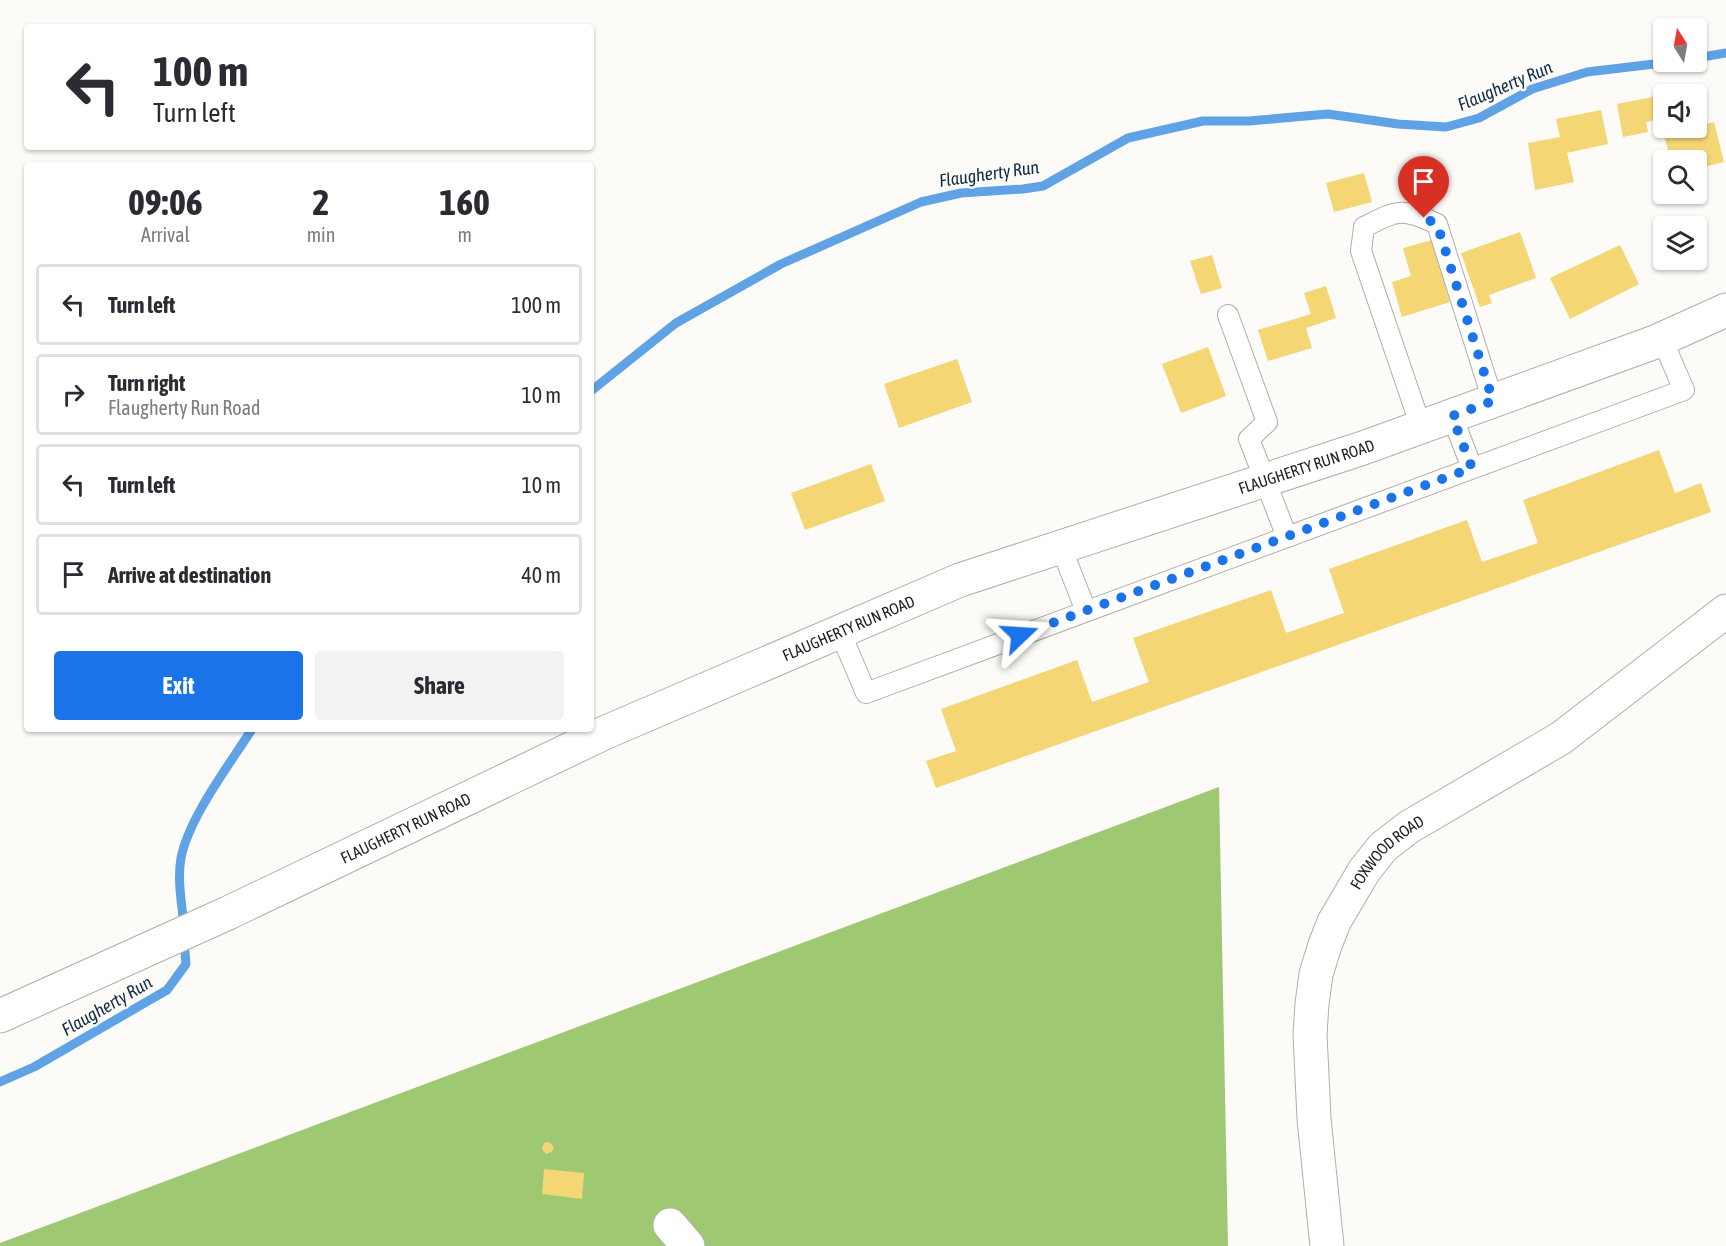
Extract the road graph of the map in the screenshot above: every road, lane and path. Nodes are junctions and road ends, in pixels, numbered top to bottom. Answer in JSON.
{"nodes":[{"id":1,"x":1726,"y":310,"type":"edge"},
{"id":2,"x":1228,"y":315,"type":"dead end"},
{"id":3,"x":1662,"y":339,"type":"junction"},
{"id":4,"x":1493,"y":401,"type":"junction"},
{"id":5,"x":1452,"y":416,"type":"junction"},
{"id":6,"x":1422,"y":427,"type":"junction"},
{"id":7,"x":1472,"y":468,"type":"junction"},
{"id":8,"x":1267,"y":480,"type":"junction"},
{"id":9,"x":1287,"y":537,"type":"junction"},
{"id":10,"x":1061,"y":547,"type":"junction"},
{"id":11,"x":1086,"y":611,"type":"junction"},
{"id":12,"x":1726,"y":611,"type":"edge"},
{"id":13,"x":840,"y":632,"type":"junction"},
{"id":14,"x":0,"y":1016,"type":"edge"},
{"id":15,"x":1327,"y":1246,"type":"edge"}],
"edges":[{"from":1,"to":3,"type":"main road","name":"FLAUGHERTY RUN ROAD"},
{"from":2,"to":8,"type":"lane"},
{"from":3,"to":4,"type":"main road","name":"FLAUGHERTY RUN ROAD"},
{"from":3,"to":7,"type":"lane"},
{"from":4,"to":5,"type":"main road","name":"FLAUGHERTY RUN ROAD"},
{"from":4,"to":6,"type":"lane"},
{"from":5,"to":6,"type":"main road","name":"FLAUGHERTY RUN ROAD"},
{"from":5,"to":7,"type":"lane"},
{"from":6,"to":8,"type":"main road","name":"FLAUGHERTY RUN ROAD"},
{"from":7,"to":9,"type":"lane"},
{"from":8,"to":9,"type":"lane"},
{"from":8,"to":10,"type":"main road","name":"FLAUGHERTY RUN ROAD"},
{"from":9,"to":11,"type":"lane"},
{"from":10,"to":11,"type":"lane"},
{"from":10,"to":13,"type":"main road","name":"FLAUGHERTY RUN ROAD"},
{"from":11,"to":13,"type":"lane"},
{"from":12,"to":15,"type":"main road","name":"FOXWOOD ROAD"},
{"from":13,"to":14,"type":"main road","name":"FLAUGHERTY RUN ROAD"}]}
